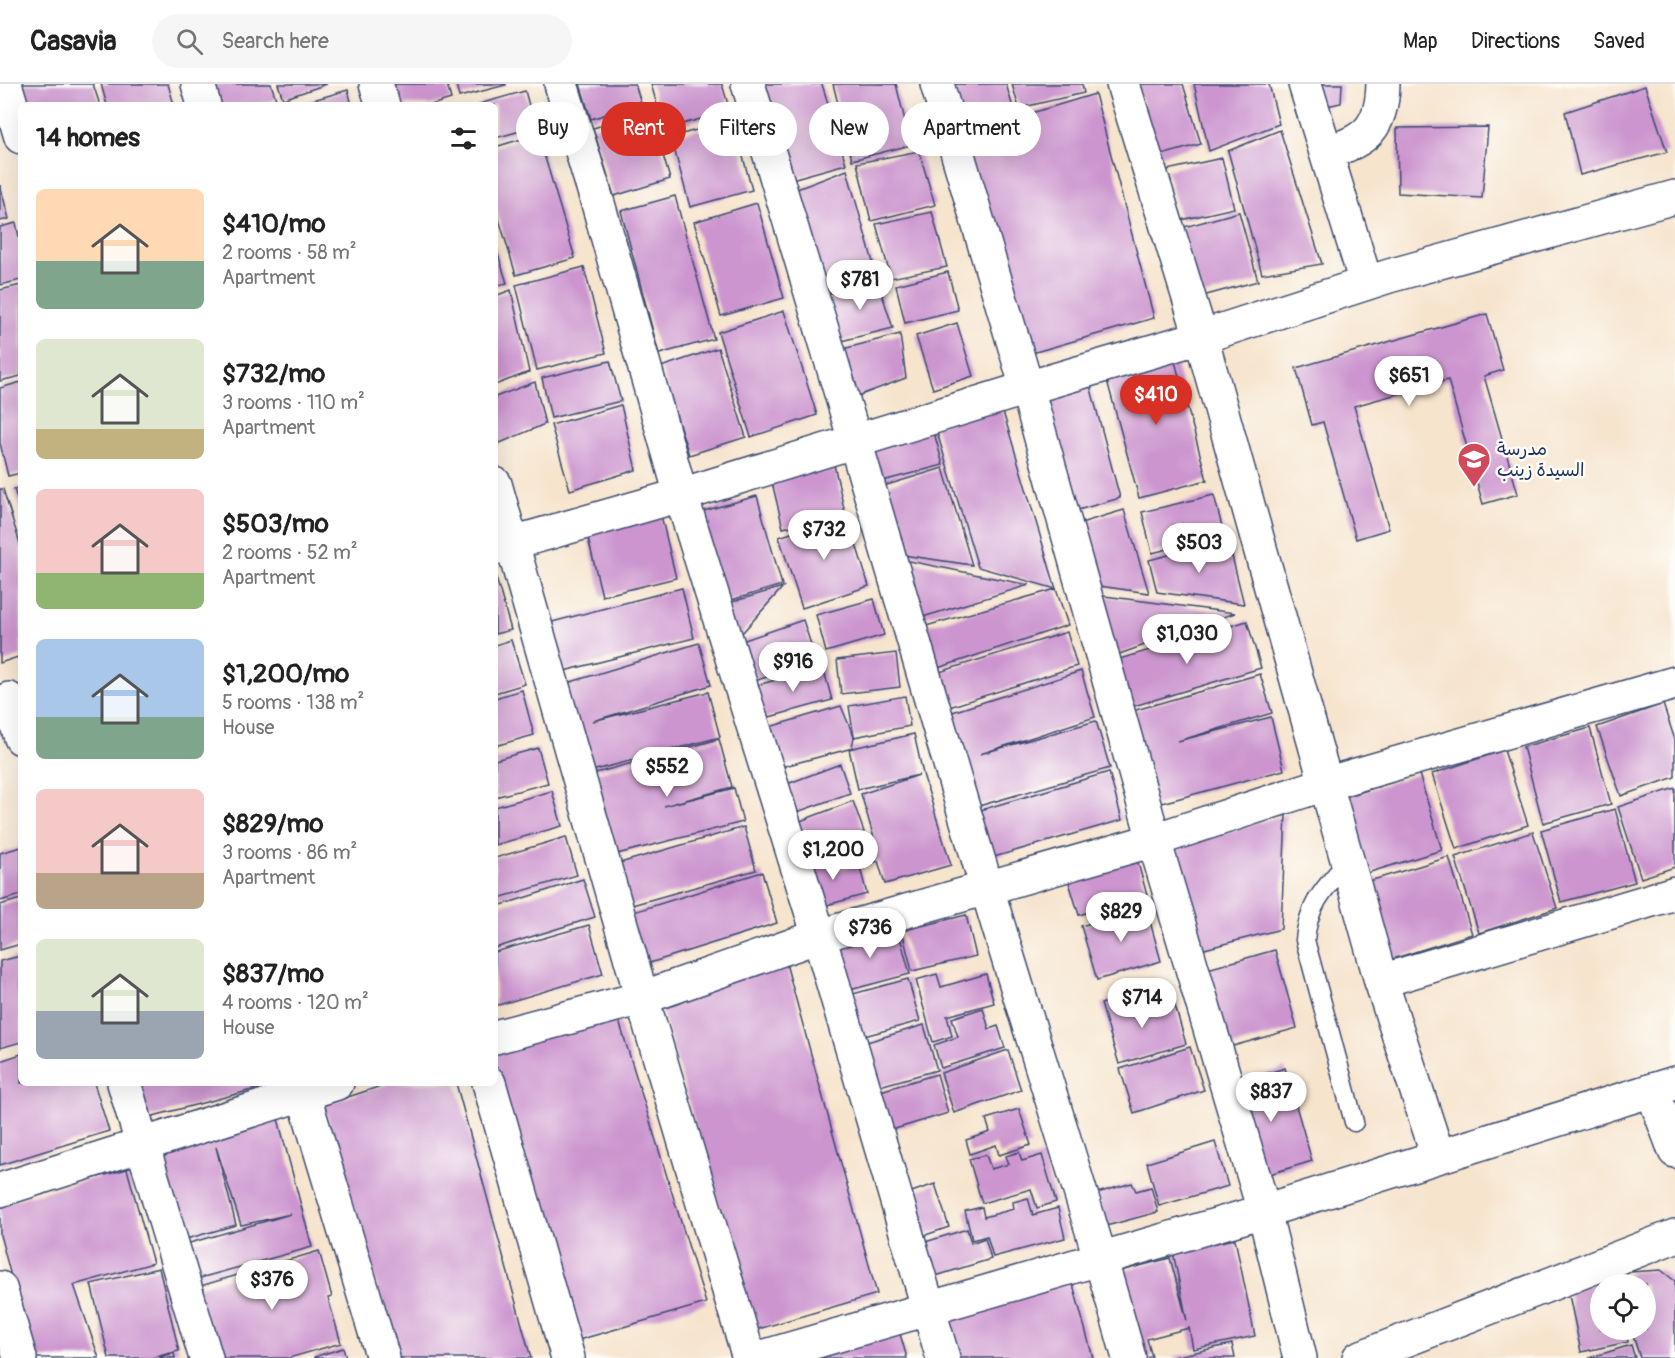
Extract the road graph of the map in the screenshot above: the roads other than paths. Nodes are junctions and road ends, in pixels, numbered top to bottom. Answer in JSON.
{"nodes":[{"id":1,"x":5,"y":84,"type":"edge"},
{"id":2,"x":198,"y":84,"type":"edge"},
{"id":3,"x":376,"y":84,"type":"edge"},
{"id":4,"x":561,"y":84,"type":"edge"},
{"id":5,"x":748,"y":84,"type":"edge"},
{"id":6,"x":937,"y":84,"type":"edge"},
{"id":7,"x":1123,"y":84,"type":"edge"},
{"id":8,"x":1305,"y":84,"type":"edge"},
{"id":9,"x":1383,"y":84,"type":"edge"},
{"id":10,"x":203,"y":102,"type":"edge"},
{"id":11,"x":382,"y":102,"type":"edge"},
{"id":12,"x":18,"y":127,"type":"edge"},
{"id":13,"x":1326,"y":152,"type":"junction"},
{"id":14,"x":1675,"y":197,"type":"edge"},
{"id":15,"x":1366,"y":283,"type":"junction"},
{"id":16,"x":1201,"y":337,"type":"junction"},
{"id":17,"x":1027,"y":388,"type":"junction"},
{"id":18,"x":856,"y":441,"type":"junction"},
{"id":19,"x":681,"y":495,"type":"junction"},
{"id":20,"x":498,"y":504,"type":"edge"},
{"id":21,"x":504,"y":545,"type":"edge"},
{"id":22,"x":1675,"y":682,"type":"edge"},
{"id":23,"x":10,"y":698,"type":"edge"},
{"id":24,"x":18,"y":727,"type":"edge"},
{"id":25,"x":1325,"y":784,"type":"junction"},
{"id":26,"x":1154,"y":840,"type":"junction"},
{"id":27,"x":1347,"y":862,"type":"junction"},
{"id":28,"x":987,"y":888,"type":"junction"},
{"id":29,"x":1675,"y":893,"type":"edge"},
{"id":30,"x":819,"y":936,"type":"junction"},
{"id":31,"x":1381,"y":981,"type":"junction"},
{"id":32,"x":642,"y":998,"type":"junction"},
{"id":33,"x":498,"y":1036,"type":"edge"},
{"id":34,"x":125,"y":1086,"type":"edge"},
{"id":35,"x":490,"y":1086,"type":"edge"},
{"id":36,"x":1663,"y":1086,"type":"edge"},
{"id":37,"x":301,"y":1088,"type":"edge"},
{"id":38,"x":1354,"y":1122,"type":"dead end"},
{"id":39,"x":143,"y":1145,"type":"junction"},
{"id":40,"x":1675,"y":1151,"type":"edge"},
{"id":41,"x":1438,"y":1156,"type":"junction"},
{"id":42,"x":0,"y":1190,"type":"edge"},
{"id":43,"x":1264,"y":1211,"type":"junction"},
{"id":44,"x":1675,"y":1236,"type":"edge"},
{"id":45,"x":1101,"y":1257,"type":"junction"},
{"id":46,"x":0,"y":1288,"type":"edge"},
{"id":47,"x":929,"y":1310,"type":"junction"},
{"id":48,"x":20,"y":1358,"type":"edge"},
{"id":49,"x":206,"y":1358,"type":"edge"},
{"id":50,"x":383,"y":1358,"type":"edge"},
{"id":51,"x":568,"y":1358,"type":"edge"},
{"id":52,"x":749,"y":1358,"type":"edge"},
{"id":53,"x":759,"y":1358,"type":"edge"},
{"id":54,"x":943,"y":1358,"type":"edge"},
{"id":55,"x":1130,"y":1358,"type":"edge"},
{"id":56,"x":1300,"y":1358,"type":"edge"},
{"id":57,"x":1359,"y":1358,"type":"edge"}],
"edges":[{"from":1,"to":12,"type":"street"},
{"from":2,"to":10,"type":"street"},
{"from":3,"to":11,"type":"street"},
{"from":4,"to":19,"type":"street"},
{"from":5,"to":18,"type":"street"},
{"from":6,"to":17,"type":"street"},
{"from":7,"to":16,"type":"street"},
{"from":8,"to":13,"type":"street"},
{"from":9,"to":13,"type":"street"},
{"from":13,"to":15,"type":"street"},
{"from":14,"to":15,"type":"street"},
{"from":15,"to":16,"type":"street"},
{"from":16,"to":17,"type":"street"},
{"from":16,"to":25,"type":"street"},
{"from":17,"to":18,"type":"street"},
{"from":17,"to":26,"type":"street"},
{"from":18,"to":19,"type":"street"},
{"from":18,"to":28,"type":"street"},
{"from":19,"to":21,"type":"street"},
{"from":19,"to":30,"type":"street"},
{"from":20,"to":21,"type":"street"},
{"from":21,"to":32,"type":"street"},
{"from":22,"to":25,"type":"street"},
{"from":23,"to":24,"type":"street"},
{"from":25,"to":26,"type":"street"},
{"from":25,"to":27,"type":"street"},
{"from":26,"to":28,"type":"street"},
{"from":26,"to":43,"type":"street"},
{"from":27,"to":31,"type":"street"},
{"from":27,"to":38,"type":"lane"},
{"from":28,"to":30,"type":"street"},
{"from":28,"to":45,"type":"street"},
{"from":29,"to":31,"type":"street"},
{"from":30,"to":32,"type":"street"},
{"from":30,"to":47,"type":"street"},
{"from":31,"to":41,"type":"street"},
{"from":32,"to":33,"type":"street"},
{"from":32,"to":52,"type":"street"},
{"from":34,"to":39,"type":"street"},
{"from":35,"to":51,"type":"street"},
{"from":36,"to":40,"type":"street"},
{"from":36,"to":41,"type":"street"},
{"from":37,"to":39,"type":"street"},
{"from":37,"to":50,"type":"street"},
{"from":39,"to":42,"type":"street"},
{"from":39,"to":49,"type":"street"},
{"from":41,"to":43,"type":"street"},
{"from":43,"to":45,"type":"street"},
{"from":43,"to":56,"type":"street"},
{"from":44,"to":57,"type":"street"},
{"from":45,"to":47,"type":"street"},
{"from":45,"to":55,"type":"street"},
{"from":46,"to":48,"type":"street"},
{"from":47,"to":53,"type":"street"},
{"from":47,"to":54,"type":"street"}]}
